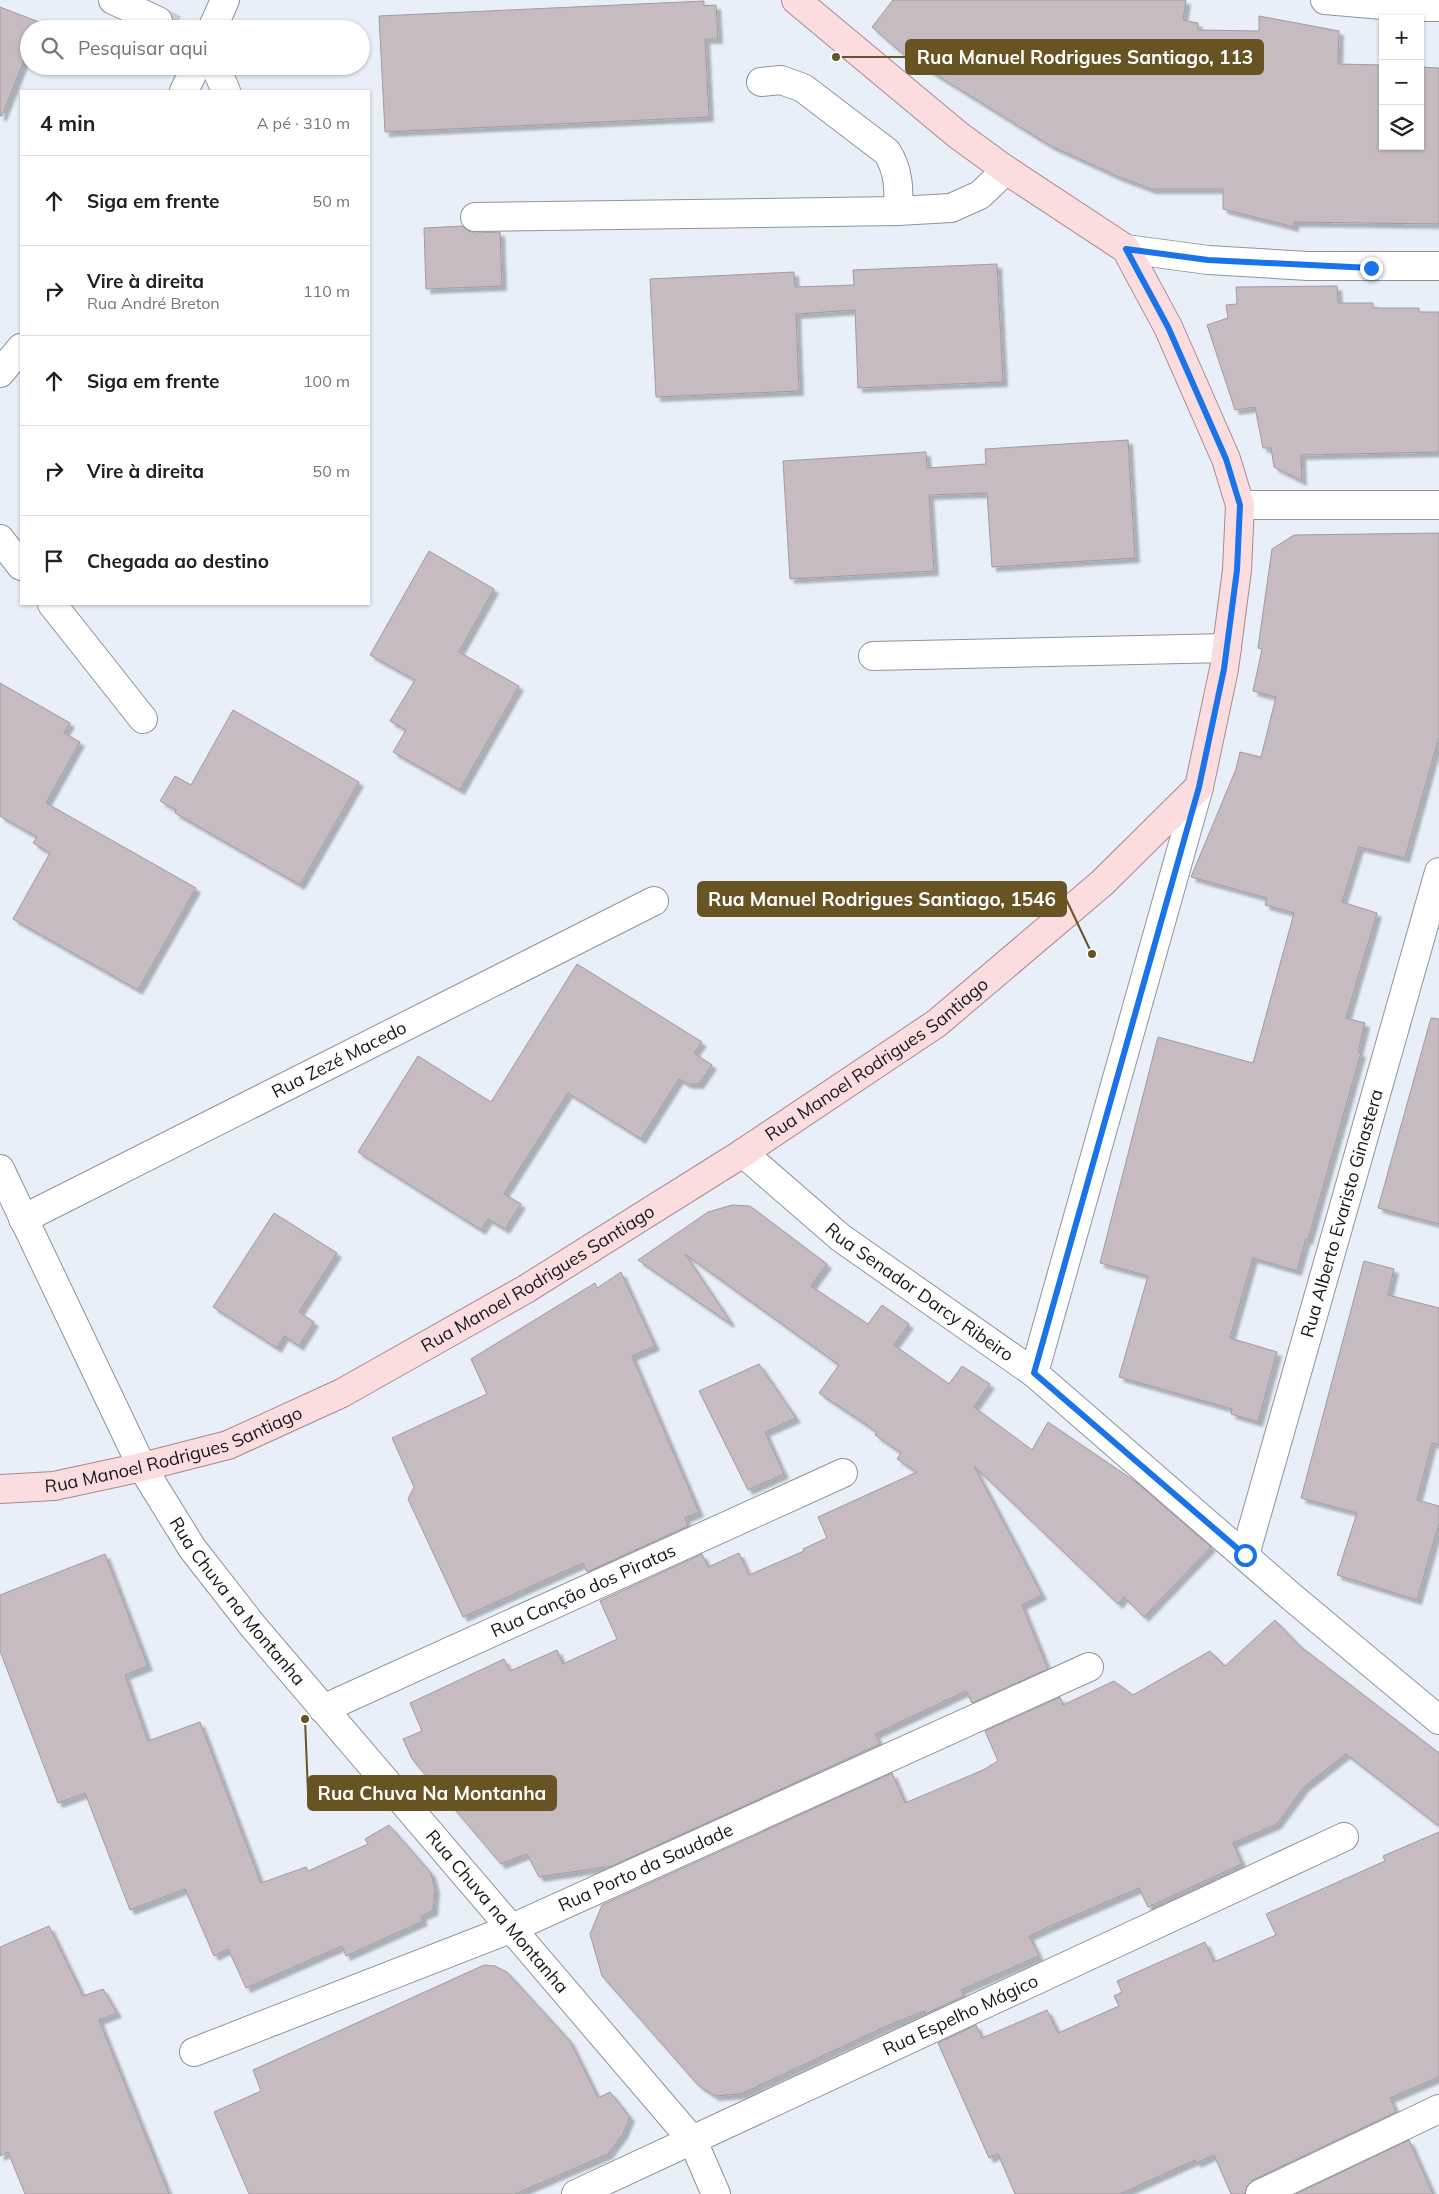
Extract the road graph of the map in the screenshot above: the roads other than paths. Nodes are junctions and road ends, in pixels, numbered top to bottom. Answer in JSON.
{"nodes":[{"id":1,"x":113,"y":0,"type":"edge"},
{"id":2,"x":224,"y":0,"type":"edge"},
{"id":3,"x":796,"y":0,"type":"edge"},
{"id":4,"x":1325,"y":0,"type":"edge"},
{"id":5,"x":1439,"y":7,"type":"edge"},
{"id":6,"x":156,"y":20,"type":"tunnel mouth"},
{"id":7,"x":216,"y":20,"type":"edge"},
{"id":8,"x":192,"y":75,"type":"edge"},
{"id":9,"x":219,"y":75,"type":"edge"},
{"id":10,"x":761,"y":82,"type":"dead end"},
{"id":11,"x":184,"y":90,"type":"edge"},
{"id":12,"x":226,"y":90,"type":"edge"},
{"id":13,"x":1006,"y":170,"type":"junction"},
{"id":14,"x":898,"y":211,"type":"junction"},
{"id":15,"x":475,"y":217,"type":"dead end"},
{"id":16,"x":1126,"y":249,"type":"junction"},
{"id":17,"x":1439,"y":266,"type":"edge"},
{"id":18,"x":20,"y":349,"type":"edge"},
{"id":19,"x":0,"y":373,"type":"edge"},
{"id":20,"x":1240,"y":505,"type":"junction"},
{"id":21,"x":1439,"y":505,"type":"edge"},
{"id":22,"x":0,"y":539,"type":"edge"},
{"id":23,"x":20,"y":565,"type":"edge"},
{"id":24,"x":53,"y":605,"type":"edge"},
{"id":25,"x":1227,"y":648,"type":"junction"},
{"id":26,"x":873,"y":656,"type":"dead end"},
{"id":27,"x":143,"y":719,"type":"dead end"},
{"id":28,"x":1199,"y":787,"type":"junction"},
{"id":29,"x":1439,"y":872,"type":"edge"},
{"id":30,"x":654,"y":901,"type":"dead end"},
{"id":31,"x":743,"y":1153,"type":"junction"},
{"id":32,"x":0,"y":1170,"type":"edge"},
{"id":33,"x":23,"y":1219,"type":"junction"},
{"id":34,"x":1034,"y":1373,"type":"junction"},
{"id":35,"x":142,"y":1467,"type":"junction"},
{"id":36,"x":843,"y":1473,"type":"dead end"},
{"id":37,"x":0,"y":1489,"type":"edge"},
{"id":38,"x":1245,"y":1555,"type":"junction"},
{"id":39,"x":1089,"y":1666,"type":"dead end"},
{"id":40,"x":323,"y":1709,"type":"junction"},
{"id":41,"x":1439,"y":1720,"type":"edge"},
{"id":42,"x":1344,"y":1837,"type":"dead end"},
{"id":43,"x":510,"y":1929,"type":"junction"},
{"id":44,"x":194,"y":2052,"type":"dead end"},
{"id":45,"x":1439,"y":2109,"type":"edge"},
{"id":46,"x":693,"y":2141,"type":"junction"},
{"id":47,"x":576,"y":2194,"type":"edge"},
{"id":48,"x":716,"y":2194,"type":"edge"},
{"id":49,"x":1260,"y":2194,"type":"edge"}],
"edges":[{"from":1,"to":6,"type":"street"},
{"from":2,"to":7,"type":"street"},
{"from":3,"to":13,"type":"main road"},
{"from":4,"to":5,"type":"street"},
{"from":8,"to":11,"type":"street"},
{"from":9,"to":12,"type":"street"},
{"from":10,"to":14,"type":"street"},
{"from":13,"to":14,"type":"street"},
{"from":13,"to":16,"type":"main road"},
{"from":14,"to":15,"type":"street"},
{"from":16,"to":17,"type":"street"},
{"from":16,"to":20,"type":"main road"},
{"from":18,"to":19,"type":"street"},
{"from":20,"to":21,"type":"street"},
{"from":20,"to":25,"type":"main road"},
{"from":22,"to":23,"type":"street"},
{"from":24,"to":27,"type":"street"},
{"from":25,"to":26,"type":"street"},
{"from":25,"to":28,"type":"main road"},
{"from":28,"to":31,"type":"main road","name":"Rua Manoel Rodrigues Santiago"},
{"from":28,"to":34,"type":"street"},
{"from":29,"to":38,"type":"street","name":"Rua Alberto Evaristo Ginastera"},
{"from":30,"to":33,"type":"street","name":"Rua Zezé Macedo"},
{"from":31,"to":34,"type":"street","name":"Rua Senador Darcy Ribeiro"},
{"from":31,"to":35,"type":"main road","name":"Rua Manoel Rodrigues Santiago"},
{"from":32,"to":33,"type":"street"},
{"from":33,"to":35,"type":"street"},
{"from":34,"to":38,"type":"street","name":"Rua Senador Darcy Ribeiro"},
{"from":35,"to":37,"type":"main road","name":"Rua Manoel Rodrigues Santiago"},
{"from":35,"to":40,"type":"street","name":"Rua Chuva na Montanha"},
{"from":36,"to":40,"type":"street","name":"Rua Canção dos Piratas"},
{"from":38,"to":41,"type":"street","name":"Rua Senador Darcy Ribeiro"},
{"from":39,"to":43,"type":"street","name":"Rua Porto da Saudade"},
{"from":40,"to":43,"type":"street","name":"Rua Chuva na Montanha"},
{"from":42,"to":46,"type":"street","name":"Rua Espelho Mágico"},
{"from":43,"to":44,"type":"street","name":"Rua Porto da Saudade"},
{"from":43,"to":46,"type":"street","name":"Rua Chuva na Montanha"},
{"from":45,"to":49,"type":"street"},
{"from":46,"to":47,"type":"street","name":"Rua Espelho Mágico"},
{"from":46,"to":48,"type":"street","name":"Rua Chuva na Montanha"}]}
